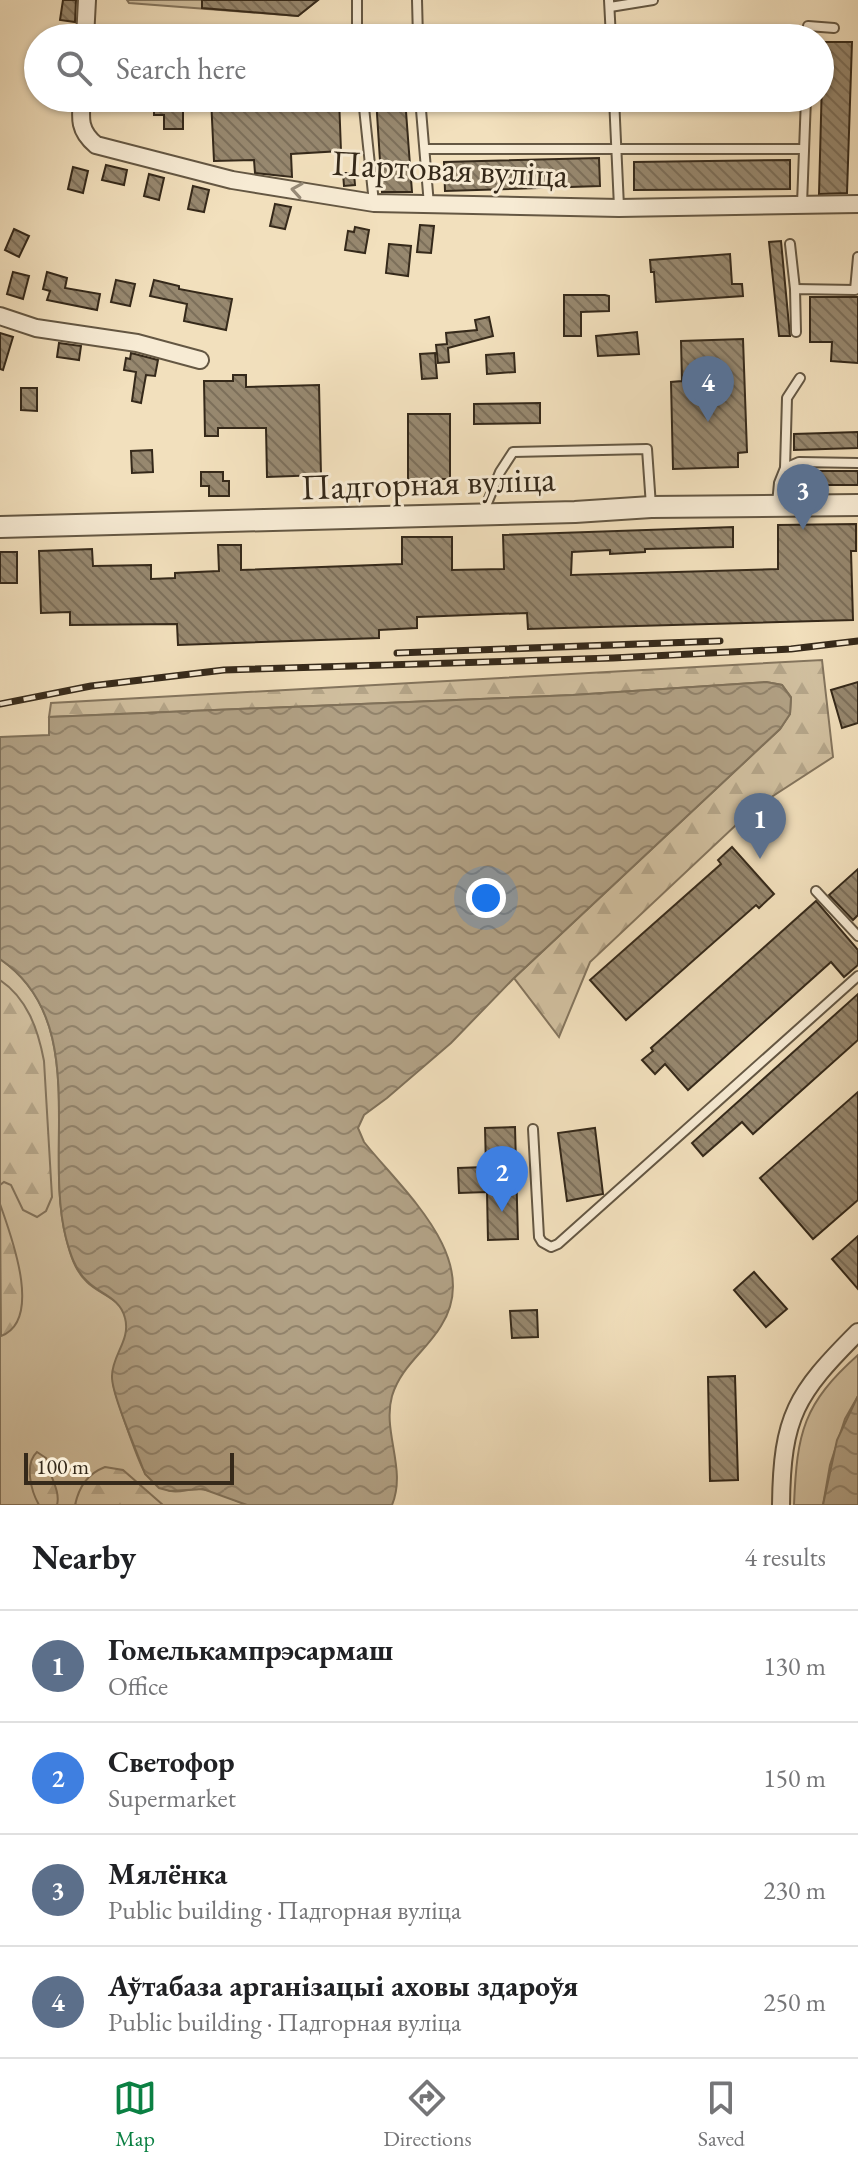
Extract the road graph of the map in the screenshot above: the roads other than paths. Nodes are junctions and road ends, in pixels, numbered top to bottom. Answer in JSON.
{"nodes":[{"id":1,"x":87,"y":0,"type":"edge"},
{"id":2,"x":357,"y":0,"type":"edge"},
{"id":3,"x":417,"y":0,"type":"edge"},
{"id":4,"x":653,"y":0,"type":"edge"},
{"id":5,"x":609,"y":4,"type":"edge"},
{"id":6,"x":86,"y":24,"type":"edge"},
{"id":7,"x":357,"y":24,"type":"edge"},
{"id":8,"x":418,"y":24,"type":"edge"},
{"id":9,"x":610,"y":24,"type":"edge"},
{"id":10,"x":81,"y":112,"type":"edge"},
{"id":11,"x":364,"y":112,"type":"edge"},
{"id":12,"x":421,"y":112,"type":"edge"},
{"id":13,"x":615,"y":112,"type":"edge"},
{"id":14,"x":805,"y":112,"type":"edge"},
{"id":15,"x":616,"y":148,"type":"junction"},
{"id":16,"x":425,"y":149,"type":"junction"},
{"id":17,"x":804,"y":149,"type":"junction"},
{"id":18,"x":374,"y":203,"type":"junction"},
{"id":19,"x":802,"y":204,"type":"junction"},
{"id":20,"x":858,"y":204,"type":"edge"},
{"id":21,"x":429,"y":206,"type":"junction"},
{"id":22,"x":619,"y":208,"type":"junction"},
{"id":23,"x":790,"y":244,"type":"dead end"},
{"id":24,"x":858,"y":257,"type":"edge"},
{"id":25,"x":795,"y":289,"type":"junction"},
{"id":26,"x":0,"y":316,"type":"edge"},
{"id":27,"x":796,"y":332,"type":"dead end"},
{"id":28,"x":200,"y":360,"type":"dead end"},
{"id":29,"x":800,"y":378,"type":"dead end"},
{"id":30,"x":858,"y":463,"type":"edge"},
{"id":31,"x":785,"y":468,"type":"junction"},
{"id":32,"x":777,"y":505,"type":"junction"},
{"id":33,"x":858,"y":505,"type":"edge"},
{"id":34,"x":651,"y":507,"type":"junction"},
{"id":35,"x":483,"y":513,"type":"junction"},
{"id":36,"x":0,"y":527,"type":"edge"},
{"id":37,"x":816,"y":891,"type":"dead end"},
{"id":38,"x":858,"y":936,"type":"edge"},
{"id":39,"x":858,"y":976,"type":"edge"},
{"id":40,"x":533,"y":1129,"type":"dead end"},
{"id":41,"x":858,"y":1332,"type":"edge"},
{"id":42,"x":781,"y":1505,"type":"edge"}],
"edges":[{"from":1,"to":6,"type":"street"},
{"from":2,"to":7,"type":"lane"},
{"from":3,"to":8,"type":"lane"},
{"from":4,"to":5,"type":"lane"},
{"from":5,"to":9,"type":"lane"},
{"from":18,"to":10,"type":"street","name":"Партовая вуліца","one_way":true},
{"from":11,"to":18,"type":"lane"},
{"from":12,"to":16,"type":"lane"},
{"from":13,"to":15,"type":"lane"},
{"from":14,"to":17,"type":"lane"},
{"from":15,"to":16,"type":"lane"},
{"from":15,"to":17,"type":"lane"},
{"from":15,"to":22,"type":"lane"},
{"from":16,"to":21,"type":"lane"},
{"from":17,"to":19,"type":"lane"},
{"from":18,"to":21,"type":"street","name":"Партовая вуліца"},
{"from":19,"to":20,"type":"street","name":"Партовая вуліца"},
{"from":19,"to":22,"type":"street","name":"Партовая вуліца"},
{"from":21,"to":22,"type":"street","name":"Партовая вуліца"},
{"from":23,"to":25,"type":"lane"},
{"from":24,"to":25,"type":"lane"},
{"from":25,"to":27,"type":"lane"},
{"from":26,"to":28,"type":"street"},
{"from":29,"to":31,"type":"lane"},
{"from":30,"to":31,"type":"lane"},
{"from":31,"to":32,"type":"lane"},
{"from":32,"to":33,"type":"street","name":"Падгорная вуліца"},
{"from":32,"to":34,"type":"street","name":"Падгорная вуліца"},
{"from":34,"to":35,"type":"street","name":"Падгорная вуліца"},
{"from":34,"to":35,"type":"lane"},
{"from":35,"to":36,"type":"street","name":"Падгорная вуліца"},
{"from":37,"to":38,"type":"lane"},
{"from":39,"to":40,"type":"lane"},
{"from":41,"to":42,"type":"street"}]}
